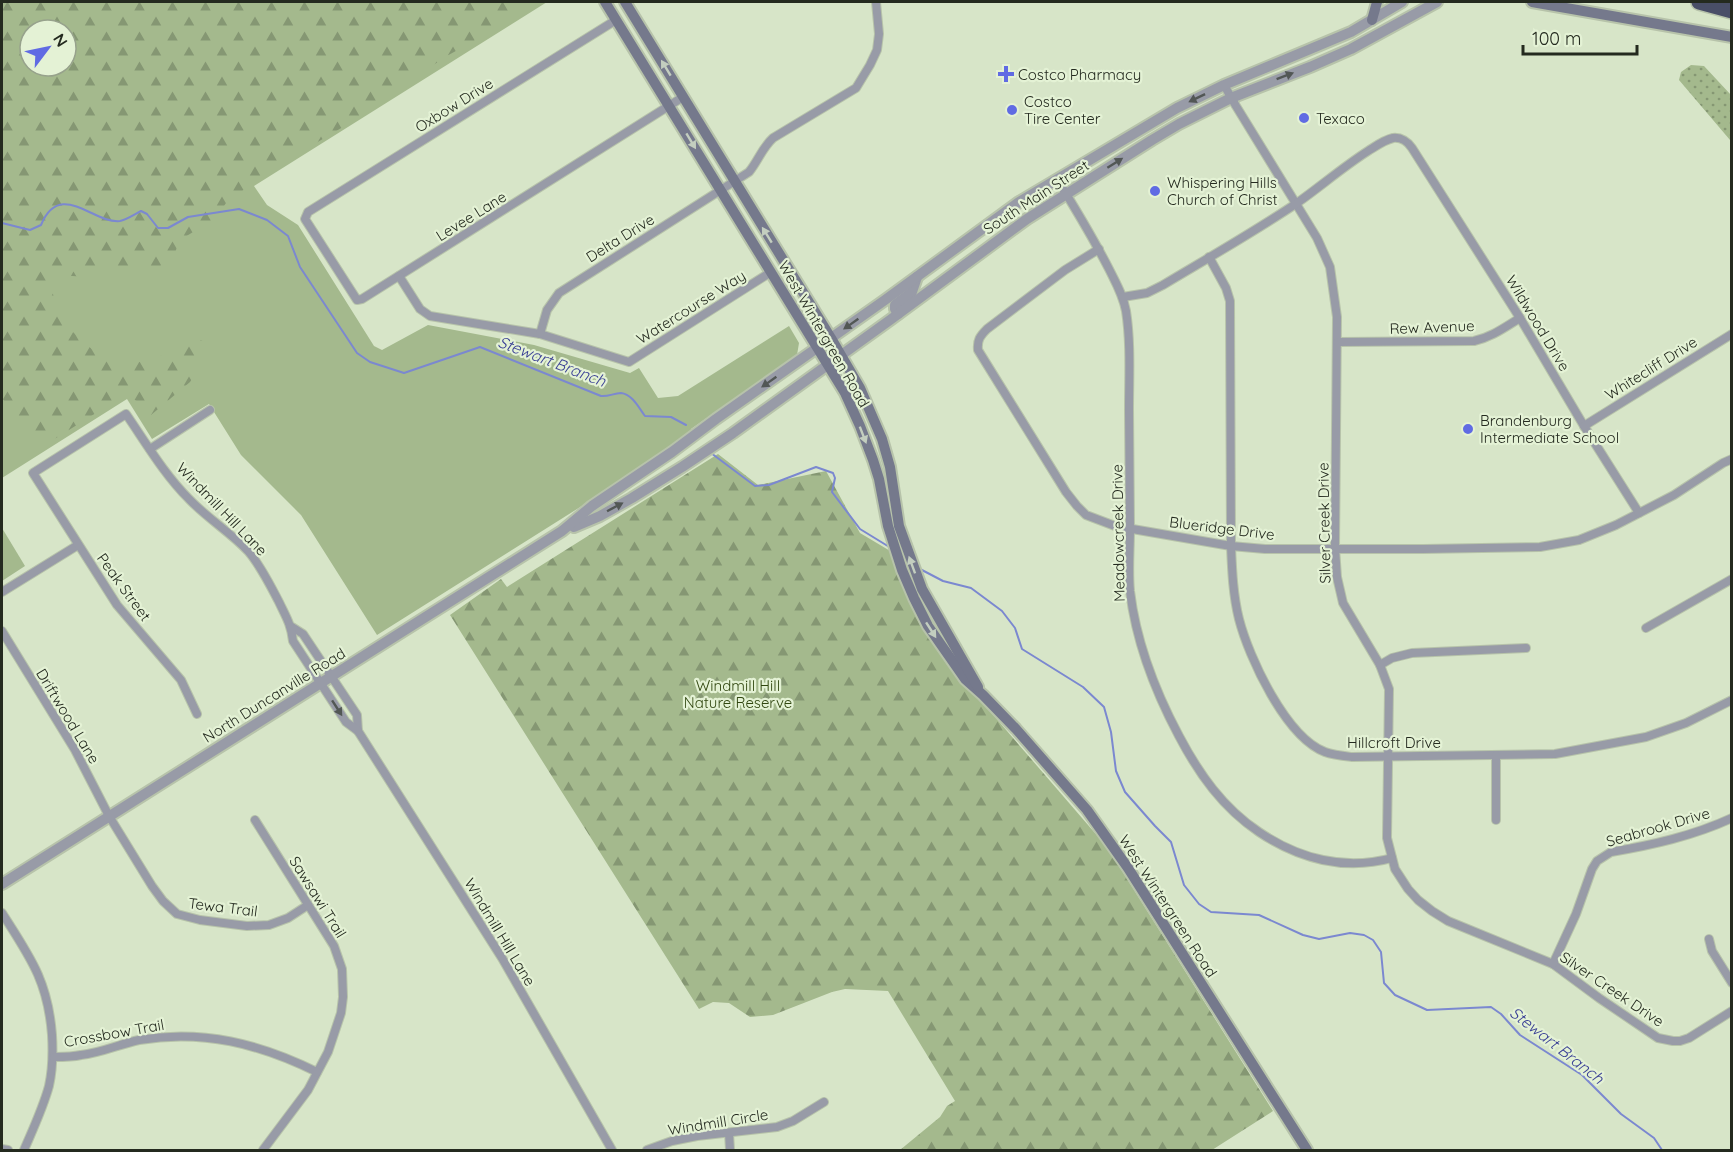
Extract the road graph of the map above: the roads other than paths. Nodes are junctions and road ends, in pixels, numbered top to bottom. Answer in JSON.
{"nodes":[{"id":1,"x":605,"y":2,"type":"edge"},
{"id":2,"x":625,"y":2,"type":"edge"},
{"id":3,"x":876,"y":2,"type":"edge"},
{"id":4,"x":1377,"y":2,"type":"edge"},
{"id":5,"x":1402,"y":2,"type":"edge"},
{"id":6,"x":1437,"y":2,"type":"edge"},
{"id":7,"x":1532,"y":2,"type":"edge"},
{"id":8,"x":1699,"y":2,"type":"edge"},
{"id":9,"x":1731,"y":11,"type":"edge"},
{"id":10,"x":616,"y":20,"type":"junction"},
{"id":11,"x":1372,"y":20,"type":"junction"},
{"id":12,"x":1343,"y":36,"type":"junction"},
{"id":13,"x":1731,"y":37,"type":"edge"},
{"id":14,"x":1351,"y":49,"type":"junction"},
{"id":15,"x":1224,"y":85,"type":"junction"},
{"id":16,"x":683,"y":98,"type":"junction"},
{"id":17,"x":1231,"y":98,"type":"junction"},
{"id":18,"x":670,"y":107,"type":"junction"},
{"id":19,"x":1145,"y":127,"type":"junction"},
{"id":20,"x":1152,"y":140,"type":"junction"},
{"id":21,"x":1057,"y":179,"type":"junction"},
{"id":22,"x":735,"y":182,"type":"junction"},
{"id":23,"x":721,"y":191,"type":"junction"},
{"id":24,"x":1066,"y":195,"type":"junction"},
{"id":25,"x":1296,"y":204,"type":"junction"},
{"id":26,"x":306,"y":215,"type":"joint"},
{"id":27,"x":955,"y":249,"type":"junction"},
{"id":28,"x":1099,"y":249,"type":"junction"},
{"id":29,"x":1209,"y":257,"type":"junction"},
{"id":30,"x":965,"y":264,"type":"junction"},
{"id":31,"x":771,"y":272,"type":"junction"},
{"id":32,"x":399,"y":276,"type":"junction"},
{"id":33,"x":917,"y":277,"type":"junction"},
{"id":34,"x":1123,"y":297,"type":"junction"},
{"id":35,"x":898,"y":314,"type":"junction"},
{"id":36,"x":1520,"y":318,"type":"junction"},
{"id":37,"x":540,"y":334,"type":"junction"},
{"id":38,"x":1731,"y":334,"type":"edge"},
{"id":39,"x":831,"y":338,"type":"junction"},
{"id":40,"x":1338,"y":342,"type":"junction"},
{"id":41,"x":817,"y":348,"type":"junction"},
{"id":42,"x":840,"y":355,"type":"junction"},
{"id":43,"x":827,"y":364,"type":"junction"},
{"id":44,"x":210,"y":411,"type":"dead end"},
{"id":45,"x":1584,"y":426,"type":"junction"},
{"id":46,"x":150,"y":449,"type":"junction"},
{"id":47,"x":672,"y":452,"type":"junction"},
{"id":48,"x":1731,"y":459,"type":"edge"},
{"id":49,"x":682,"y":467,"type":"junction"},
{"id":50,"x":33,"y":473,"type":"joint"},
{"id":51,"x":1639,"y":513,"type":"junction"},
{"id":52,"x":1130,"y":530,"type":"junction"},
{"id":53,"x":562,"y":531,"type":"junction"},
{"id":54,"x":78,"y":545,"type":"junction"},
{"id":55,"x":1231,"y":546,"type":"junction"},
{"id":56,"x":1335,"y":548,"type":"junction"},
{"id":57,"x":1731,"y":579,"type":"edge"},
{"id":58,"x":2,"y":592,"type":"edge"},
{"id":59,"x":291,"y":627,"type":"junction"},
{"id":60,"x":1646,"y":627,"type":"dead end"},
{"id":61,"x":2,"y":631,"type":"edge"},
{"id":62,"x":1526,"y":648,"type":"dead end"},
{"id":63,"x":1380,"y":665,"type":"junction"},
{"id":64,"x":332,"y":676,"type":"junction"},
{"id":65,"x":321,"y":682,"type":"junction"},
{"id":66,"x":983,"y":695,"type":"junction"},
{"id":67,"x":1731,"y":700,"type":"edge"},
{"id":68,"x":197,"y":714,"type":"dead end"},
{"id":69,"x":358,"y":730,"type":"junction"},
{"id":70,"x":1389,"y":756,"type":"junction"},
{"id":71,"x":1496,"y":756,"type":"junction"},
{"id":72,"x":109,"y":816,"type":"junction"},
{"id":73,"x":1731,"y":818,"type":"edge"},
{"id":74,"x":255,"y":820,"type":"dead end"},
{"id":75,"x":1496,"y":820,"type":"dead end"},
{"id":76,"x":1392,"y":858,"type":"junction"},
{"id":77,"x":2,"y":884,"type":"edge"},
{"id":78,"x":308,"y":906,"type":"junction"},
{"id":79,"x":2,"y":913,"type":"edge"},
{"id":80,"x":1709,"y":939,"type":"dead end"},
{"id":81,"x":1553,"y":964,"type":"junction"},
{"id":82,"x":1731,"y":983,"type":"edge"},
{"id":83,"x":1731,"y":1011,"type":"edge"},
{"id":84,"x":54,"y":1057,"type":"junction"},
{"id":85,"x":317,"y":1072,"type":"junction"},
{"id":86,"x":824,"y":1102,"type":"dead end"},
{"id":87,"x":729,"y":1133,"type":"junction"},
{"id":88,"x":2,"y":1149,"type":"edge"},
{"id":89,"x":8,"y":1150,"type":"edge"},
{"id":90,"x":24,"y":1150,"type":"edge"},
{"id":91,"x":262,"y":1150,"type":"edge"},
{"id":92,"x":612,"y":1150,"type":"edge"},
{"id":93,"x":647,"y":1150,"type":"edge"},
{"id":94,"x":730,"y":1150,"type":"edge"},
{"id":95,"x":1307,"y":1150,"type":"edge"}],
"edges":[{"from":1,"to":10,"type":"main road","name":"West Wintergreen Road"},
{"from":16,"to":2,"type":"main road","name":"West Wintergreen Road","one_way":true},
{"from":3,"to":22,"type":"street","name":"Delta Drive"},
{"from":4,"to":11,"type":"main road"},
{"from":5,"to":11,"type":"street","name":"South Main Street"},
{"from":6,"to":14,"type":"street","name":"South Main Street"},
{"from":7,"to":13,"type":"main road"},
{"from":8,"to":9,"type":"highway"},
{"from":10,"to":18,"type":"main road","name":"West Wintergreen Road"},
{"from":10,"to":26,"type":"street","name":"Oxbow Drive"},
{"from":11,"to":12,"type":"street","name":"South Main Street"},
{"from":12,"to":14,"type":"street"},
{"from":12,"to":15,"type":"street","name":"South Main Street"},
{"from":17,"to":14,"type":"street","name":"South Main Street","one_way":true},
{"from":15,"to":17,"type":"street","name":"Silver Creek Drive"},
{"from":15,"to":19,"type":"street","name":"South Main Street","one_way":true},
{"from":16,"to":18,"type":"street","name":"Levee Lane"},
{"from":16,"to":22,"type":"main road","name":"West Wintergreen Road"},
{"from":17,"to":20,"type":"street","name":"South Main Street"},
{"from":17,"to":25,"type":"street","name":"Silver Creek Drive"},
{"from":18,"to":23,"type":"main road","name":"West Wintergreen Road","one_way":true},
{"from":18,"to":32,"type":"street","name":"Levee Lane"},
{"from":19,"to":20,"type":"street"},
{"from":19,"to":21,"type":"street","name":"South Main Street"},
{"from":24,"to":20,"type":"street","name":"South Main Street","one_way":true},
{"from":21,"to":24,"type":"street","name":"Meadowcreek Drive"},
{"from":21,"to":27,"type":"street","name":"South Main Street"},
{"from":22,"to":23,"type":"street","name":"Delta Drive"},
{"from":39,"to":22,"type":"main road","name":"West Wintergreen Road","one_way":true},
{"from":23,"to":31,"type":"main road","name":"West Wintergreen Road"},
{"from":23,"to":37,"type":"street","name":"Delta Drive"},
{"from":24,"to":28,"type":"street","name":"Meadowcreek Drive"},
{"from":24,"to":30,"type":"street","name":"South Main Street"},
{"from":25,"to":29,"type":"street"},
{"from":25,"to":36,"type":"street","name":"Wildwood Drive"},
{"from":25,"to":40,"type":"street","name":"Silver Creek Drive"},
{"from":26,"to":32,"type":"street","name":"Levee Lane"},
{"from":27,"to":30,"type":"street"},
{"from":27,"to":33,"type":"street","name":"South Main Street"},
{"from":28,"to":34,"type":"street","name":"Meadowcreek Drive"},
{"from":28,"to":52,"type":"street","name":"Blueridge Drive"},
{"from":29,"to":34,"type":"street"},
{"from":29,"to":55,"type":"street","name":"Hillcroft Drive"},
{"from":30,"to":35,"type":"street","name":"South Main Street"},
{"from":31,"to":37,"type":"street","name":"Watercourse Way"},
{"from":31,"to":41,"type":"main road","name":"West Wintergreen Road"},
{"from":32,"to":37,"type":"street","name":"Watercourse Way"},
{"from":33,"to":35,"type":"street"},
{"from":33,"to":39,"type":"street","name":"South Main Street","one_way":true},
{"from":34,"to":52,"type":"street","name":"Meadowcreek Drive"},
{"from":35,"to":42,"type":"street","name":"South Main Street"},
{"from":36,"to":40,"type":"street","name":"Rew Avenue"},
{"from":36,"to":45,"type":"street","name":"Wildwood Drive"},
{"from":38,"to":45,"type":"street","name":"Whitecliff Drive"},
{"from":39,"to":41,"type":"street","name":"South Main Street"},
{"from":39,"to":42,"type":"main road","name":"West Wintergreen Road"},
{"from":40,"to":56,"type":"street","name":"Silver Creek Drive"},
{"from":41,"to":43,"type":"main road","name":"West Wintergreen Road"},
{"from":41,"to":47,"type":"street","name":"South Main Street","one_way":true},
{"from":42,"to":43,"type":"street","name":"South Main Street"},
{"from":66,"to":42,"type":"main road","name":"West Wintergreen Road","one_way":true},
{"from":43,"to":49,"type":"street","name":"South Main Street"},
{"from":43,"to":66,"type":"main road","name":"West Wintergreen Road","one_way":true},
{"from":44,"to":46,"type":"street"},
{"from":45,"to":51,"type":"street","name":"Wildwood Drive"},
{"from":46,"to":50,"type":"street","name":"Windmill Hill Lane"},
{"from":46,"to":59,"type":"street","name":"Windmill Hill Lane"},
{"from":47,"to":49,"type":"street"},
{"from":47,"to":53,"type":"street","name":"North Duncanville Road"},
{"from":48,"to":51,"type":"street","name":"Blueridge Drive"},
{"from":53,"to":49,"type":"street","name":"North Duncanville Road","one_way":true},
{"from":50,"to":54,"type":"street","name":"Peak Street"},
{"from":51,"to":56,"type":"street","name":"Blueridge Drive"},
{"from":52,"to":55,"type":"street","name":"Blueridge Drive"},
{"from":52,"to":76,"type":"street","name":"Meadowcreek Drive"},
{"from":53,"to":64,"type":"street","name":"North Duncanville Road"},
{"from":54,"to":58,"type":"street"},
{"from":54,"to":68,"type":"street","name":"Peak Street"},
{"from":55,"to":56,"type":"street","name":"Blueridge Drive"},
{"from":55,"to":70,"type":"street","name":"Hillcroft Drive"},
{"from":56,"to":63,"type":"street","name":"Silver Creek Drive"},
{"from":57,"to":60,"type":"street"},
{"from":59,"to":64,"type":"street","name":"Windmill Hill Lane"},
{"from":59,"to":65,"type":"street","name":"Windmill Hill Lane"},
{"from":61,"to":72,"type":"street","name":"Driftwood Lane"},
{"from":62,"to":63,"type":"street"},
{"from":63,"to":70,"type":"street","name":"Silver Creek Drive"},
{"from":64,"to":65,"type":"street","name":"North Duncanville Road"},
{"from":64,"to":69,"type":"street","name":"Windmill Hill Lane"},
{"from":65,"to":69,"type":"street","name":"Windmill Hill Lane","one_way":true},
{"from":65,"to":72,"type":"street","name":"North Duncanville Road"},
{"from":66,"to":95,"type":"main road","name":"West Wintergreen Road"},
{"from":67,"to":71,"type":"street","name":"Hillcroft Drive"},
{"from":69,"to":92,"type":"street","name":"Windmill Hill Lane"},
{"from":70,"to":71,"type":"street","name":"Hillcroft Drive"},
{"from":70,"to":76,"type":"street","name":"Silver Creek Drive"},
{"from":71,"to":75,"type":"street"},
{"from":72,"to":77,"type":"street","name":"North Duncanville Road"},
{"from":72,"to":78,"type":"street","name":"Tewa Trail"},
{"from":73,"to":81,"type":"street","name":"Seabrook Drive"},
{"from":74,"to":78,"type":"street","name":"Sawsawi Trail"},
{"from":76,"to":81,"type":"street","name":"Silver Creek Drive"},
{"from":78,"to":85,"type":"street","name":"Sawsawi Trail"},
{"from":79,"to":84,"type":"street"},
{"from":80,"to":82,"type":"street"},
{"from":81,"to":83,"type":"street","name":"Silver Creek Drive"},
{"from":84,"to":85,"type":"street","name":"Crossbow Trail"},
{"from":84,"to":90,"type":"street"},
{"from":85,"to":91,"type":"street","name":"Sawsawi Trail"},
{"from":86,"to":87,"type":"street","name":"Windmill Circle"},
{"from":87,"to":93,"type":"street","name":"Windmill Circle"},
{"from":87,"to":94,"type":"street"},
{"from":88,"to":89,"type":"street"}]}
